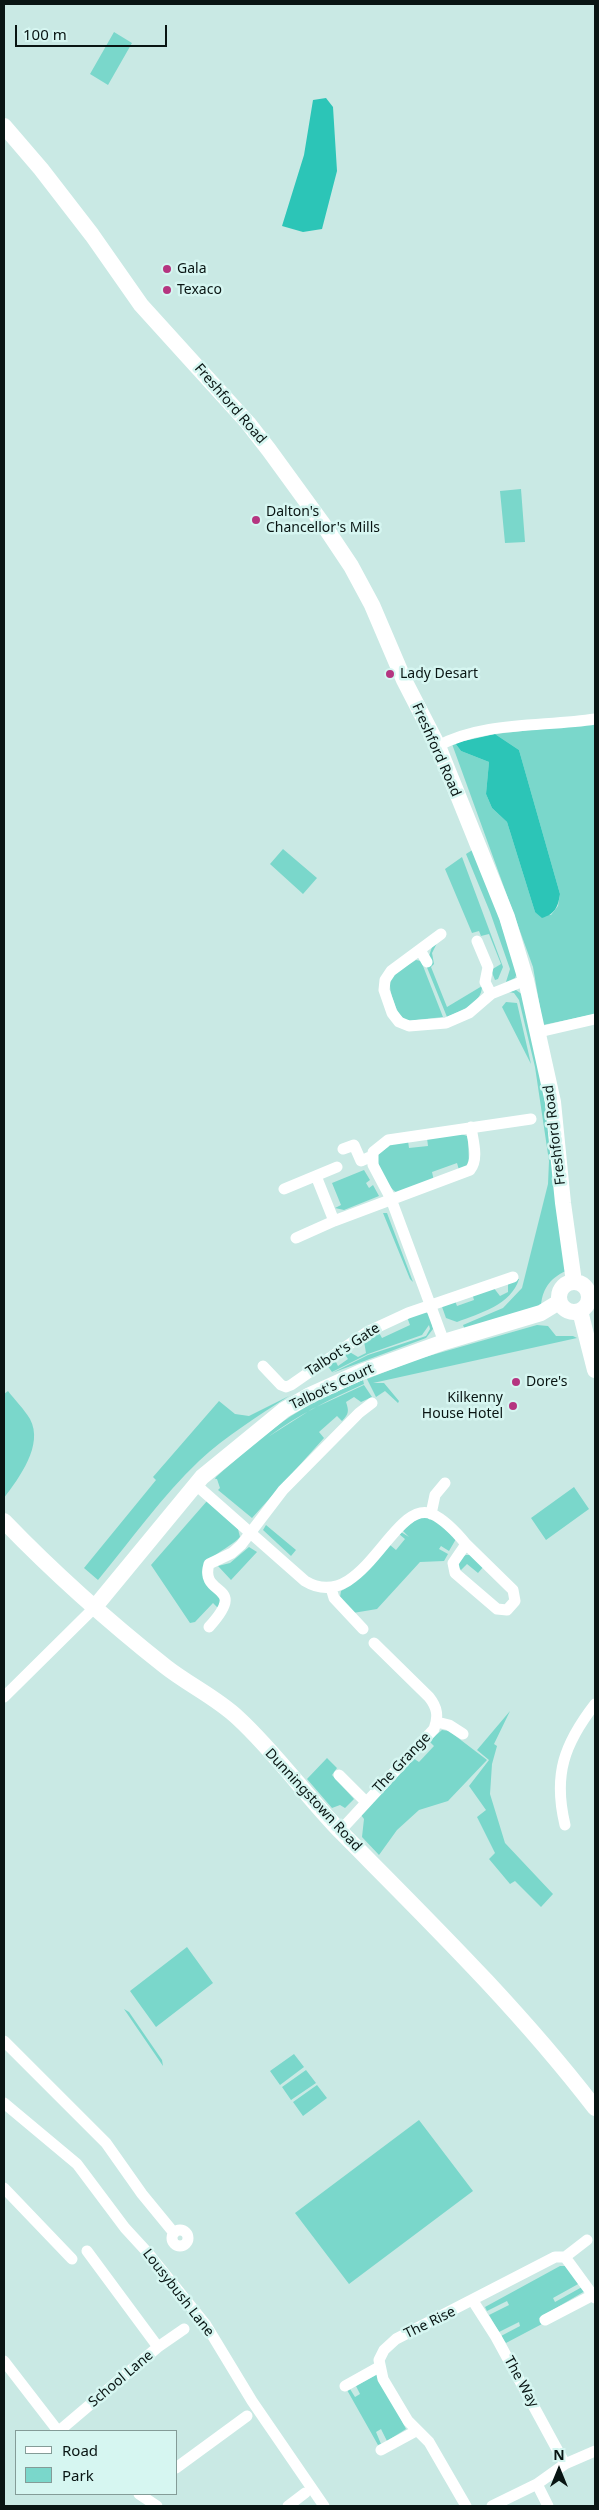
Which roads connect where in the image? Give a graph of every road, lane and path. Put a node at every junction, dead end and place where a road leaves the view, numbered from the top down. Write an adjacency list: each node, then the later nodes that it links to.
1 (4, 126): 3 (main road, Freshford Road)
2 (595, 719): 3 (street)
3 (438, 746): 8 (main road, Freshford Road)
4 (440, 934): 6 (street)
5 (477, 941): 9 (street)
6 (420, 950): 7 (street); 9 (street)
7 (427, 962)
8 (526, 980): 9 (street); 11 (main road, Freshford Road)
9 (491, 994)
10 (595, 1019): 11 (street)
11 (539, 1032): 23 (main road, Freshford Road)
12 (531, 1119): 13 (street)
13 (471, 1127): 15 (street); 19 (street)
14 (343, 1149): 15 (street)
15 (372, 1156): 19 (street)
16 (337, 1167): 17 (street)
17 (316, 1176): 18 (street); 20 (street)
18 (284, 1189)
19 (391, 1199): 20 (street); 25 (street)
20 (334, 1221): 21 (street)
21 (296, 1238)
22 (513, 1277): 25 (street, Talbot's Gate)
23 (574, 1282): 24 (main road); 26 (main road, Freshford Road)
24 (559, 1302): 26 (main road); 27 (main road, Talbot's Court)
25 (431, 1304): 27 (street); 28 (street, Talbot's Gate)
26 (580, 1311): 29 (main road, Freshford Road)
27 (444, 1342): 32 (main road, Talbot's Court)
28 (263, 1366)
29 (595, 1370)
30 (372, 1403): 35 (street)
31 (445, 1483): 33 (street)
32 (195, 1484): 35 (street); 38 (main road, Talbot's Court)
33 (431, 1514): 36 (street); 37 (street)
34 (4, 1521): 38 (main road, Dunningstown Road)
35 (249, 1534): 37 (street); 40 (street)
36 (466, 1544): 36 (street)
37 (331, 1588): 39 (street)
38 (94, 1608): 42 (street); 49 (main road, Dunningstown Road)
39 (361, 1623)
40 (209, 1627)
41 (374, 1643): 44 (street, The Grange)
42 (4, 1696)
43 (595, 1704): 48 (street)
44 (437, 1722): 45 (street, The Grange); 47 (street, The Grange)
45 (464, 1734)
46 (339, 1775): 47 (street, The Grange)
47 (366, 1802): 49 (street, The Grange)
48 (565, 1825)
49 (340, 1831): 52 (main road, Dunningstown Road)
50 (4, 2041): 54 (street)
51 (4, 2103): 80 (street, Lousybush Lane)
52 (595, 2108)
53 (4, 2188): 58 (street)
54 (174, 2233)
55 (587, 2240): 57 (street)
56 (87, 2251): 63 (street)
57 (565, 2257): 59 (street); 60 (street, The Rise)
58 (72, 2259)
59 (594, 2296): 61 (street)
60 (474, 2301): 65 (street, The Rise); 73 (street, The Way)
61 (545, 2320)
62 (184, 2329): 63 (street, School Lane)
63 (158, 2347): 69 (street, School Lane)
64 (4, 2361): 68 (street)
65 (379, 2367): 66 (street); 70 (street)
66 (345, 2386)
67 (245, 2422): 74 (street)
68 (58, 2430)
69 (60, 2430)
70 (416, 2431): 71 (street); 81 (street)
71 (381, 2450)
72 (595, 2451): 73 (street)
73 (567, 2464): 75 (street)
74 (178, 2467)
75 (537, 2484): 82 (street); 83 (street)
76 (305, 2493): 79 (street)
77 (144, 2495): 78 (street)
78 (157, 2506)
79 (288, 2506)
80 (324, 2506)
81 (466, 2506)
82 (492, 2506)
83 (548, 2506)

